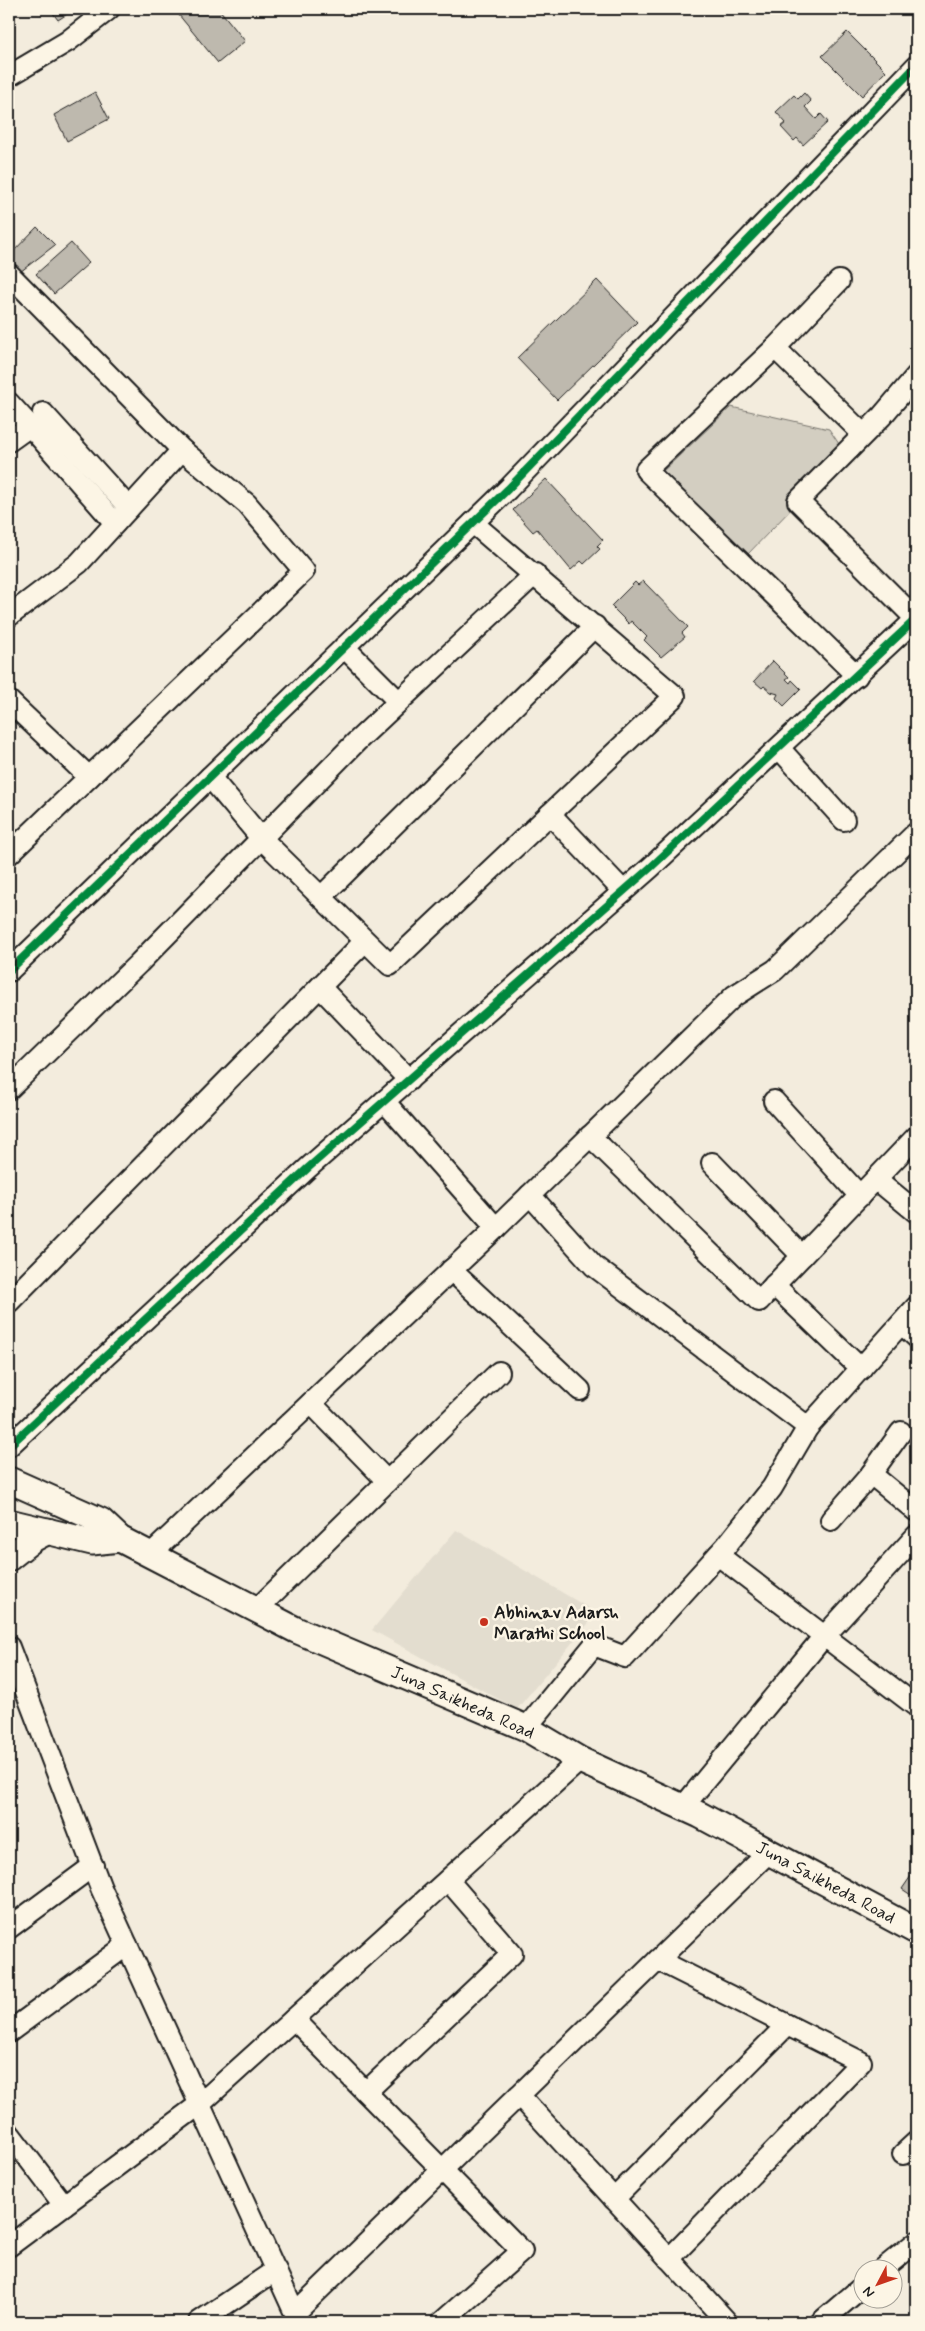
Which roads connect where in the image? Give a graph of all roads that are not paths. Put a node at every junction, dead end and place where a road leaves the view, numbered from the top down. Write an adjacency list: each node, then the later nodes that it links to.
1 (109, 9): 3 (street)
2 (916, 66): 15 (street)
3 (9, 76)
4 (9, 274): 12 (street)
5 (839, 281): 6 (street)
6 (775, 348): 10 (street); 21 (street)
7 (912, 390): 10 (street)
8 (9, 403): 9 (street)
9 (36, 419): 11 (street); 13 (street); 14 (street)
10 (864, 434): 18 (street)
11 (9, 441)
12 (182, 450): 13 (street); 25 (street)
13 (129, 508): 14 (street)
14 (115, 523): 17 (street)
15 (473, 523): 16 (street); 20 (street)
16 (535, 574): 19 (street); 23 (street)
17 (9, 616)
18 (916, 619): 21 (street)
19 (595, 626): 27 (street); 33 (street)
20 (344, 647): 23 (street); 26 (street)
21 (857, 676): 24 (street)
22 (9, 701): 25 (street)
23 (398, 701): 30 (street)
24 (779, 748): 28 (street); 32 (street)
25 (89, 777): 31 (street)
26 (210, 777): 30 (street); 35 (street)
27 (550, 814): 32 (street); 34 (street)
28 (844, 820)
29 (916, 832): 41 (street)
30 (261, 838): 33 (street); 38 (street)
31 (9, 854)
32 (623, 891): 37 (street)
33 (321, 897): 34 (street)
34 (365, 941): 36 (street)
35 (9, 971)
36 (320, 987): 37 (street); 52 (street)
37 (409, 1080): 39 (street)
38 (9, 1089)
39 (384, 1101): 48 (street); 62 (street)
40 (774, 1101): 46 (street)
41 (590, 1136): 45 (street); 51 (street)
42 (916, 1137): 44 (street)
43 (712, 1163): 49 (street)
44 (876, 1179): 46 (street); 47 (street)
45 (530, 1195): 48 (street); 60 (street)
46 (860, 1196): 49 (street)
47 (916, 1212)
48 (496, 1228): 50 (street)
49 (802, 1256): 51 (street)
50 (451, 1270): 58 (street); 59 (street)
51 (774, 1285): 56 (street)
52 (9, 1302)
53 (916, 1307): 54 (street)
54 (902, 1324): 55 (street); 56 (street)
55 (916, 1337)
56 (861, 1369): 60 (street)
57 (499, 1372): 65 (street)
58 (580, 1390)
59 (311, 1403): 65 (street); 72 (street)
60 (808, 1427): 73 (street)
61 (901, 1432): 63 (street)
62 (9, 1446)
63 (871, 1474): 66 (street); 67 (street)
64 (9, 1480): 71 (main road, Juna Saikheda Road)
65 (387, 1481): 75 (street)
66 (916, 1511)
67 (831, 1520)
68 (9, 1522): 69 (main road)
69 (48, 1531): 71 (main road); 74 (main road)
70 (916, 1536): 76 (street)
71 (120, 1539): 72 (main road, Juna Saikheda Road)
72 (150, 1555): 75 (main road, Juna Saikheda Road)
73 (718, 1555): 76 (street); 79 (street)
74 (9, 1558)
75 (256, 1610): 79 (main road, Juna Saikheda Road)
76 (825, 1637): 78 (street); 81 (street)
77 (9, 1647): 83 (street)
78 (916, 1706)
79 (526, 1728): 80 (main road, Juna Saikheda Road)
80 (580, 1760): 81 (main road, Juna Saikheda Road); 84 (street)
81 (683, 1808): 82 (main road, Juna Saikheda Road)
82 (769, 1852): 86 (main road, Juna Saikheda Road); 88 (street)
83 (93, 1866): 85 (street); 87 (street)
84 (448, 1880): 89 (street); 92 (street)
85 (9, 1928)
86 (916, 1931)
87 (127, 1945): 91 (street); 94 (street)
88 (658, 1960): 90 (street); 93 (street)
89 (294, 2020): 92 (street); 94 (street)
90 (787, 2025): 97 (street); 101 (street)
91 (9, 2032)
92 (366, 2092): 96 (street)
93 (519, 2095): 96 (street); 97 (street)
94 (200, 2104): 98 (street); 103 (street)
95 (9, 2133): 98 (street)
96 (442, 2170): 105 (street); 107 (street)
97 (614, 2199): 101 (street)
98 (64, 2205): 100 (street)
99 (916, 2242): 102 (street)
100 (9, 2246)
101 (668, 2258): 108 (street)
102 (896, 2258)
103 (276, 2270): 105 (street); 106 (street)
104 (852, 2296): 109 (street)
105 (297, 2318)
106 (199, 2322)
107 (442, 2322)
108 (727, 2322)
109 (821, 2322)

